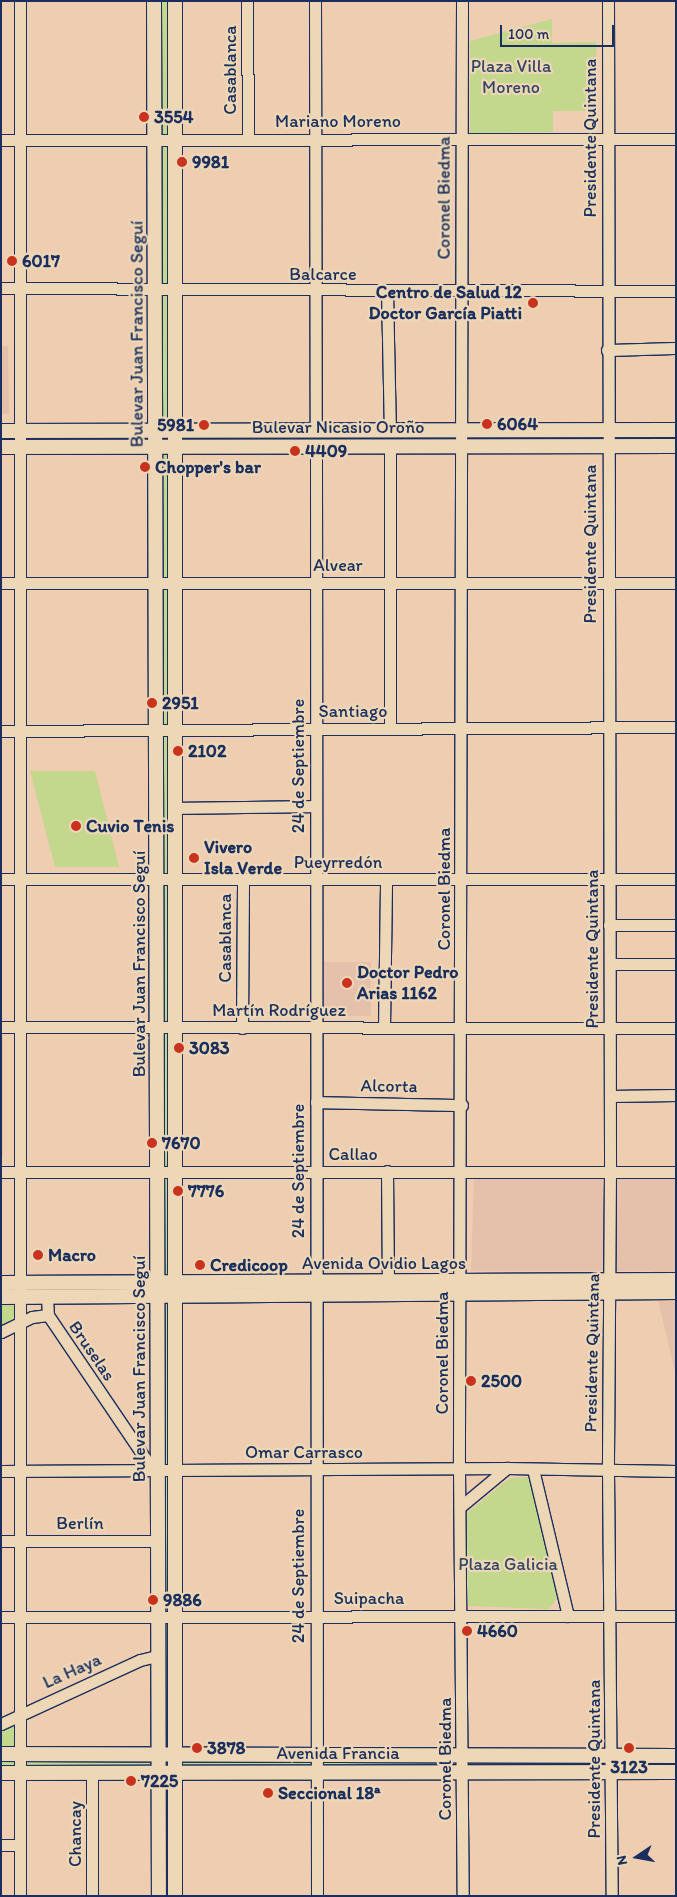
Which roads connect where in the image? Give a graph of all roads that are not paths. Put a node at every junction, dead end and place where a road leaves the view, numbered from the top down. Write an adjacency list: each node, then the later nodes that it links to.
1 (20, 1): 16 (street)
2 (154, 1): 8 (main road, Bulevar Juan Francisco Seguí)
3 (175, 1): 9 (main road, Bulevar Juan Francisco Seguí)
4 (247, 1): 10 (street, Casablanca)
5 (315, 1): 11 (street)
6 (462, 1): 12 (street, Coronel Biedma)
7 (608, 1): 13 (street, Presidente Quintana)
8 (155, 139): 9 (street, Mariano Moreno); 16 (street, Mariano Moreno); 19 (main road, Bulevar Juan Francisco Seguí)
9 (175, 139): 10 (street, Mariano Moreno); 20 (main road, Bulevar Juan Francisco Seguí)
10 (248, 139): 11 (street, Mariano Moreno)
11 (316, 139): 12 (street, Mariano Moreno); 24 (street)
12 (462, 139): 13 (street, Mariano Moreno); 25 (street, Coronel Biedma)
13 (608, 139): 14 (street, Mariano Moreno); 22 (street, Presidente Quintana)
14 (676, 139)
15 (1, 140): 16 (street, Mariano Moreno)
16 (20, 140): 18 (street)
17 (1, 288): 18 (street, Balcarce)
18 (19, 288): 19 (street, Balcarce); 33 (street)
19 (156, 290): 20 (street, Balcarce); 34 (main road, Bulevar Juan Francisco Seguí)
20 (175, 290): 24 (street, Balcarce); 35 (main road, Bulevar Juan Francisco Seguí)
21 (387, 291): 24 (street, Balcarce); 25 (street, Balcarce); 29 (street)
22 (607, 291): 23 (street, Balcarce); 25 (street, Balcarce); 27 (street, Presidente Quintana)
23 (676, 291)
24 (315, 292): 36 (street)
25 (461, 292): 30 (street, Coronel Biedma)
26 (676, 348): 27 (street)
27 (607, 350): 31 (street, Presidente Quintana)
28 (1, 430): 33 (main road, Bulevar Nicasio Oroño)
29 (390, 430): 30 (main road, Bulevar Nicasio Oroño); 36 (main road, Bulevar Nicasio Oroño)
30 (461, 430): 31 (main road, Bulevar Nicasio Oroño); 40 (street, Coronel Biedma)
31 (608, 430): 32 (main road, Bulevar Nicasio Oroño); 41 (street, Presidente Quintana)
32 (676, 430)
33 (19, 431): 34 (main road, Bulevar Nicasio Oroño); 44 (street)
34 (156, 431): 35 (main road, Bulevar Nicasio Oroño); 45 (main road, Bulevar Juan Francisco Seguí)
35 (174, 431): 36 (main road, Bulevar Nicasio Oroño); 37 (main road, Bulevar Juan Francisco Seguí)
36 (316, 431)
37 (174, 446): 38 (main road, Bulevar Nicasio Oroño); 45 (main road, Bulevar Nicasio Oroño); 47 (main road, Bulevar Juan Francisco Seguí)
38 (316, 446): 39 (main road, Bulevar Nicasio Oroño); 48 (street, 24 de Septiembre)
39 (390, 446): 40 (main road, Bulevar Nicasio Oroño); 49 (street)
40 (461, 446): 41 (main road, Bulevar Nicasio Oroño); 52 (street, Coronel Biedma)
41 (608, 446): 42 (main road, Bulevar Nicasio Oroño); 53 (street, Presidente Quintana)
42 (676, 446)
43 (1, 447): 44 (main road, Bulevar Nicasio Oroño)
44 (19, 447): 45 (main road, Bulevar Nicasio Oroño); 51 (street)
45 (156, 447): 46 (main road, Bulevar Juan Francisco Seguí)
46 (157, 582): 47 (street, Alvear); 51 (street, Alvear); 61 (main road, Bulevar Juan Francisco Seguí)
47 (174, 582): 48 (street, Alvear); 62 (main road, Bulevar Juan Francisco Seguí)
48 (316, 582): 49 (street, Alvear); 58 (street, 24 de Septiembre)
49 (389, 582): 52 (street, Alvear); 59 (street)
50 (1, 583): 51 (street, Alvear)
51 (19, 583): 60 (street)
52 (461, 583): 53 (street, Alvear); 56 (street, Coronel Biedma)
53 (608, 583): 54 (street, Alvear); 57 (street, Presidente Quintana)
54 (676, 583)
55 (676, 727): 57 (street, Santiago)
56 (461, 728): 57 (street, Santiago); 59 (street, Santiago); 73 (street, Coronel Biedma)
57 (609, 728): 74 (street, Presidente Quintana)
58 (316, 729): 59 (street, Santiago); 62 (street, Santiago); 64 (street, 24 de Septiembre)
59 (390, 729)
60 (20, 730): 61 (street, Santiago); 63 (street, Santiago); 67 (street)
61 (157, 730): 62 (street, Santiago); 68 (main road, Bulevar Juan Francisco Seguí)
62 (174, 730): 65 (main road, Bulevar Juan Francisco Seguí)
63 (1, 731)
64 (316, 806): 65 (street); 71 (street, 24 de Septiembre)
65 (174, 808): 69 (main road, Bulevar Juan Francisco Seguí)
66 (1, 879): 67 (street, Pueyrredón)
67 (20, 879): 68 (street, Pueyrredón); 81 (street)
68 (157, 879): 69 (street, Pueyrredón); 82 (main road, Bulevar Juan Francisco Seguí)
69 (175, 879): 70 (street, Pueyrredón); 83 (main road, Bulevar Juan Francisco Seguí)
70 (243, 879): 71 (street, Pueyrredón); 84 (street, Casablanca)
71 (316, 879): 72 (street, Pueyrredón); 85 (street, 24 de Septiembre)
72 (386, 879): 73 (street, Pueyrredón); 86 (street)
73 (462, 879): 74 (street, Pueyrredón); 87 (street, Coronel Biedma)
74 (609, 879): 75 (street, Pueyrredón); 76 (street, Presidente Quintana)
75 (676, 879)
76 (609, 925): 77 (street); 78 (street, Presidente Quintana)
77 (676, 925)
78 (610, 964): 79 (street); 89 (street, Presidente Quintana)
79 (676, 964)
80 (1, 1027): 81 (street, Martín Rodríguez)
81 (20, 1027): 82 (street, Martín Rodríguez); 97 (street)
82 (158, 1028): 83 (street, Martín Rodríguez); 98 (main road, Bulevar Juan Francisco Seguí)
83 (175, 1028): 84 (street, Martín Rodríguez); 99 (main road, Bulevar Juan Francisco Seguí)
84 (242, 1028): 85 (street, Martín Rodríguez)
85 (316, 1028): 86 (street, Martín Rodríguez); 92 (street, 24 de Septiembre)
86 (384, 1028): 87 (street, Martín Rodríguez)
87 (462, 1028): 89 (street, Martín Rodríguez); 93 (street, Coronel Biedma)
88 (676, 1028): 89 (street, Martín Rodríguez)
89 (610, 1029): 91 (street, Presidente Quintana)
90 (676, 1095): 91 (street)
91 (610, 1096): 101 (street, Presidente Quintana)
92 (316, 1102): 93 (street, Alcorta); 100 (street, 24 de Septiembre)
93 (462, 1105): 95 (street, Coronel Biedma)
94 (388, 1171): 95 (street, Callao); 100 (street, Callao); 104 (street)
95 (461, 1171): 101 (street, Callao); 108 (street, Coronel Biedma)
96 (1, 1172): 97 (street, Callao)
97 (21, 1172): 98 (street, Callao); 111 (street)
98 (158, 1172): 99 (street, Callao); 109 (main road, Bulevar Juan Francisco Seguí)
99 (175, 1172): 100 (street, Callao); 110 (main road, Bulevar Juan Francisco Seguí)
100 (316, 1172): 107 (street, 24 de Septiembre)
101 (610, 1172): 102 (street, Callao); 106 (street, Presidente Quintana)
102 (676, 1172)
103 (676, 1280): 106 (main road, Avenida Ovidio Lagos)
104 (388, 1281): 107 (main road, Avenida Ovidio Lagos); 108 (main road, Avenida Ovidio Lagos)
105 (1, 1284): 111 (main road, Avenida Ovidio Lagos)
106 (610, 1287): 108 (main road, Avenida Ovidio Lagos); 112 (main road, Avenida Ovidio Lagos); 124 (street, Presidente Quintana)
107 (316, 1288): 108 (main road, Avenida Ovidio Lagos); 110 (main road, Avenida Ovidio Lagos); 123 (street, 24 de Septiembre)
108 (460, 1288): 119 (street, Coronel Biedma)
109 (158, 1289): 110 (main road, Avenida Ovidio Lagos); 111 (main road, Avenida Ovidio Lagos); 114 (main road, Avenida Ovidio Lagos); 121 (main road, Bulevar Juan Francisco Seguí)
110 (176, 1289): 122 (main road, Bulevar Juan Francisco Seguí)
111 (21, 1290): 113 (main road, Avenida Ovidio Lagos); 114 (main road, Avenida Ovidio Lagos); 116 (street)
112 (676, 1292)
113 (1, 1297)
114 (47, 1297): 115 (street, Bruselas)
115 (48, 1316): 116 (street); 121 (street, Bruselas)
116 (21, 1322): 117 (street); 126 (street)
117 (1, 1332)
118 (506, 1468): 119 (street, Omar Carrasco); 120 (street, Omar Carrasco); 128 (street)
119 (459, 1469): 123 (street, Omar Carrasco); 128 (street, Coronel Biedma)
120 (533, 1469): 124 (street, Omar Carrasco); 138 (street)
121 (155, 1470): 122 (street, Omar Carrasco); 126 (street, Omar Carrasco); 131 (main road, Bulevar Juan Francisco Seguí)
122 (176, 1470): 123 (street, Omar Carrasco); 135 (main road, Bulevar Juan Francisco Seguí)
123 (316, 1470): 136 (street, 24 de Septiembre)
124 (608, 1470): 127 (street, Omar Carrasco); 139 (street, Presidente Quintana)
125 (1, 1471): 126 (street, Omar Carrasco)
126 (21, 1471): 129 (street)
127 (676, 1471)
128 (460, 1506): 137 (street, Coronel Biedma)
129 (21, 1540): 130 (street, Berlín); 131 (street, Berlín); 133 (street)
130 (1, 1541)
131 (158, 1541): 134 (main road, Bulevar Juan Francisco Seguí)
132 (1, 1616): 133 (street, Suipacha)
133 (21, 1616): 134 (street, Suipacha); 142 (street)
134 (158, 1616): 135 (street, Suipacha); 141 (main road, Bulevar Juan Francisco Seguí)
135 (175, 1616): 136 (street, Suipacha); 146 (main road, Bulevar Juan Francisco Seguí)
136 (316, 1616): 137 (street, Suipacha); 148 (street, 24 de Septiembre)
137 (461, 1616): 138 (street, Suipacha); 149 (street, Coronel Biedma)
138 (568, 1616): 139 (street, Suipacha)
139 (611, 1616): 140 (street, Suipacha); 150 (street, Presidente Quintana)
140 (676, 1616)
141 (158, 1656): 142 (street, La Haya); 147 (main road, Bulevar Juan Francisco Seguí)
142 (21, 1713): 143 (street, La Haya); 145 (street)
143 (1, 1724)
144 (1, 1754): 145 (main road, Avenida Francia)
145 (22, 1754): 147 (main road, Avenida Francia); 160 (street)
146 (175, 1754): 147 (main road, Avenida Francia); 148 (main road, Avenida Francia); 154 (main road, Bulevar Juan Francisco Seguí)
147 (159, 1755): 153 (main road, Bulevar Juan Francisco Seguí)
148 (316, 1755): 149 (main road, Avenida Francia); 155 (street, 24 de Septiembre)
149 (462, 1755): 150 (main road, Avenida Francia); 156 (street, Coronel Biedma)
150 (611, 1755): 151 (main road, Avenida Francia); 157 (street, Presidente Quintana)
151 (676, 1756)
152 (92, 1772): 153 (main road, Avenida Francia); 160 (main road, Avenida Francia); 164 (street, Chancay)
153 (159, 1772): 154 (main road, Avenida Francia); 165 (main road, Bulevar Juan Francisco Seguí)
154 (175, 1772): 155 (main road, Avenida Francia); 166 (main road, Bulevar Juan Francisco Seguí)
155 (316, 1772): 156 (main road, Avenida Francia); 167 (street, 24 de Septiembre)
156 (462, 1772): 157 (main road, Avenida Francia); 168 (street, Coronel Biedma)
157 (611, 1772): 158 (main road, Avenida Francia); 169 (street, Presidente Quintana)
158 (676, 1772)
159 (1, 1773): 160 (main road, Avenida Francia)
160 (20, 1773): 162 (street)
161 (1, 1845): 162 (street)
162 (19, 1845): 163 (street)
163 (20, 1896)
164 (92, 1896)
165 (159, 1896)
166 (175, 1896)
167 (317, 1896)
168 (463, 1896)
169 (612, 1896)

